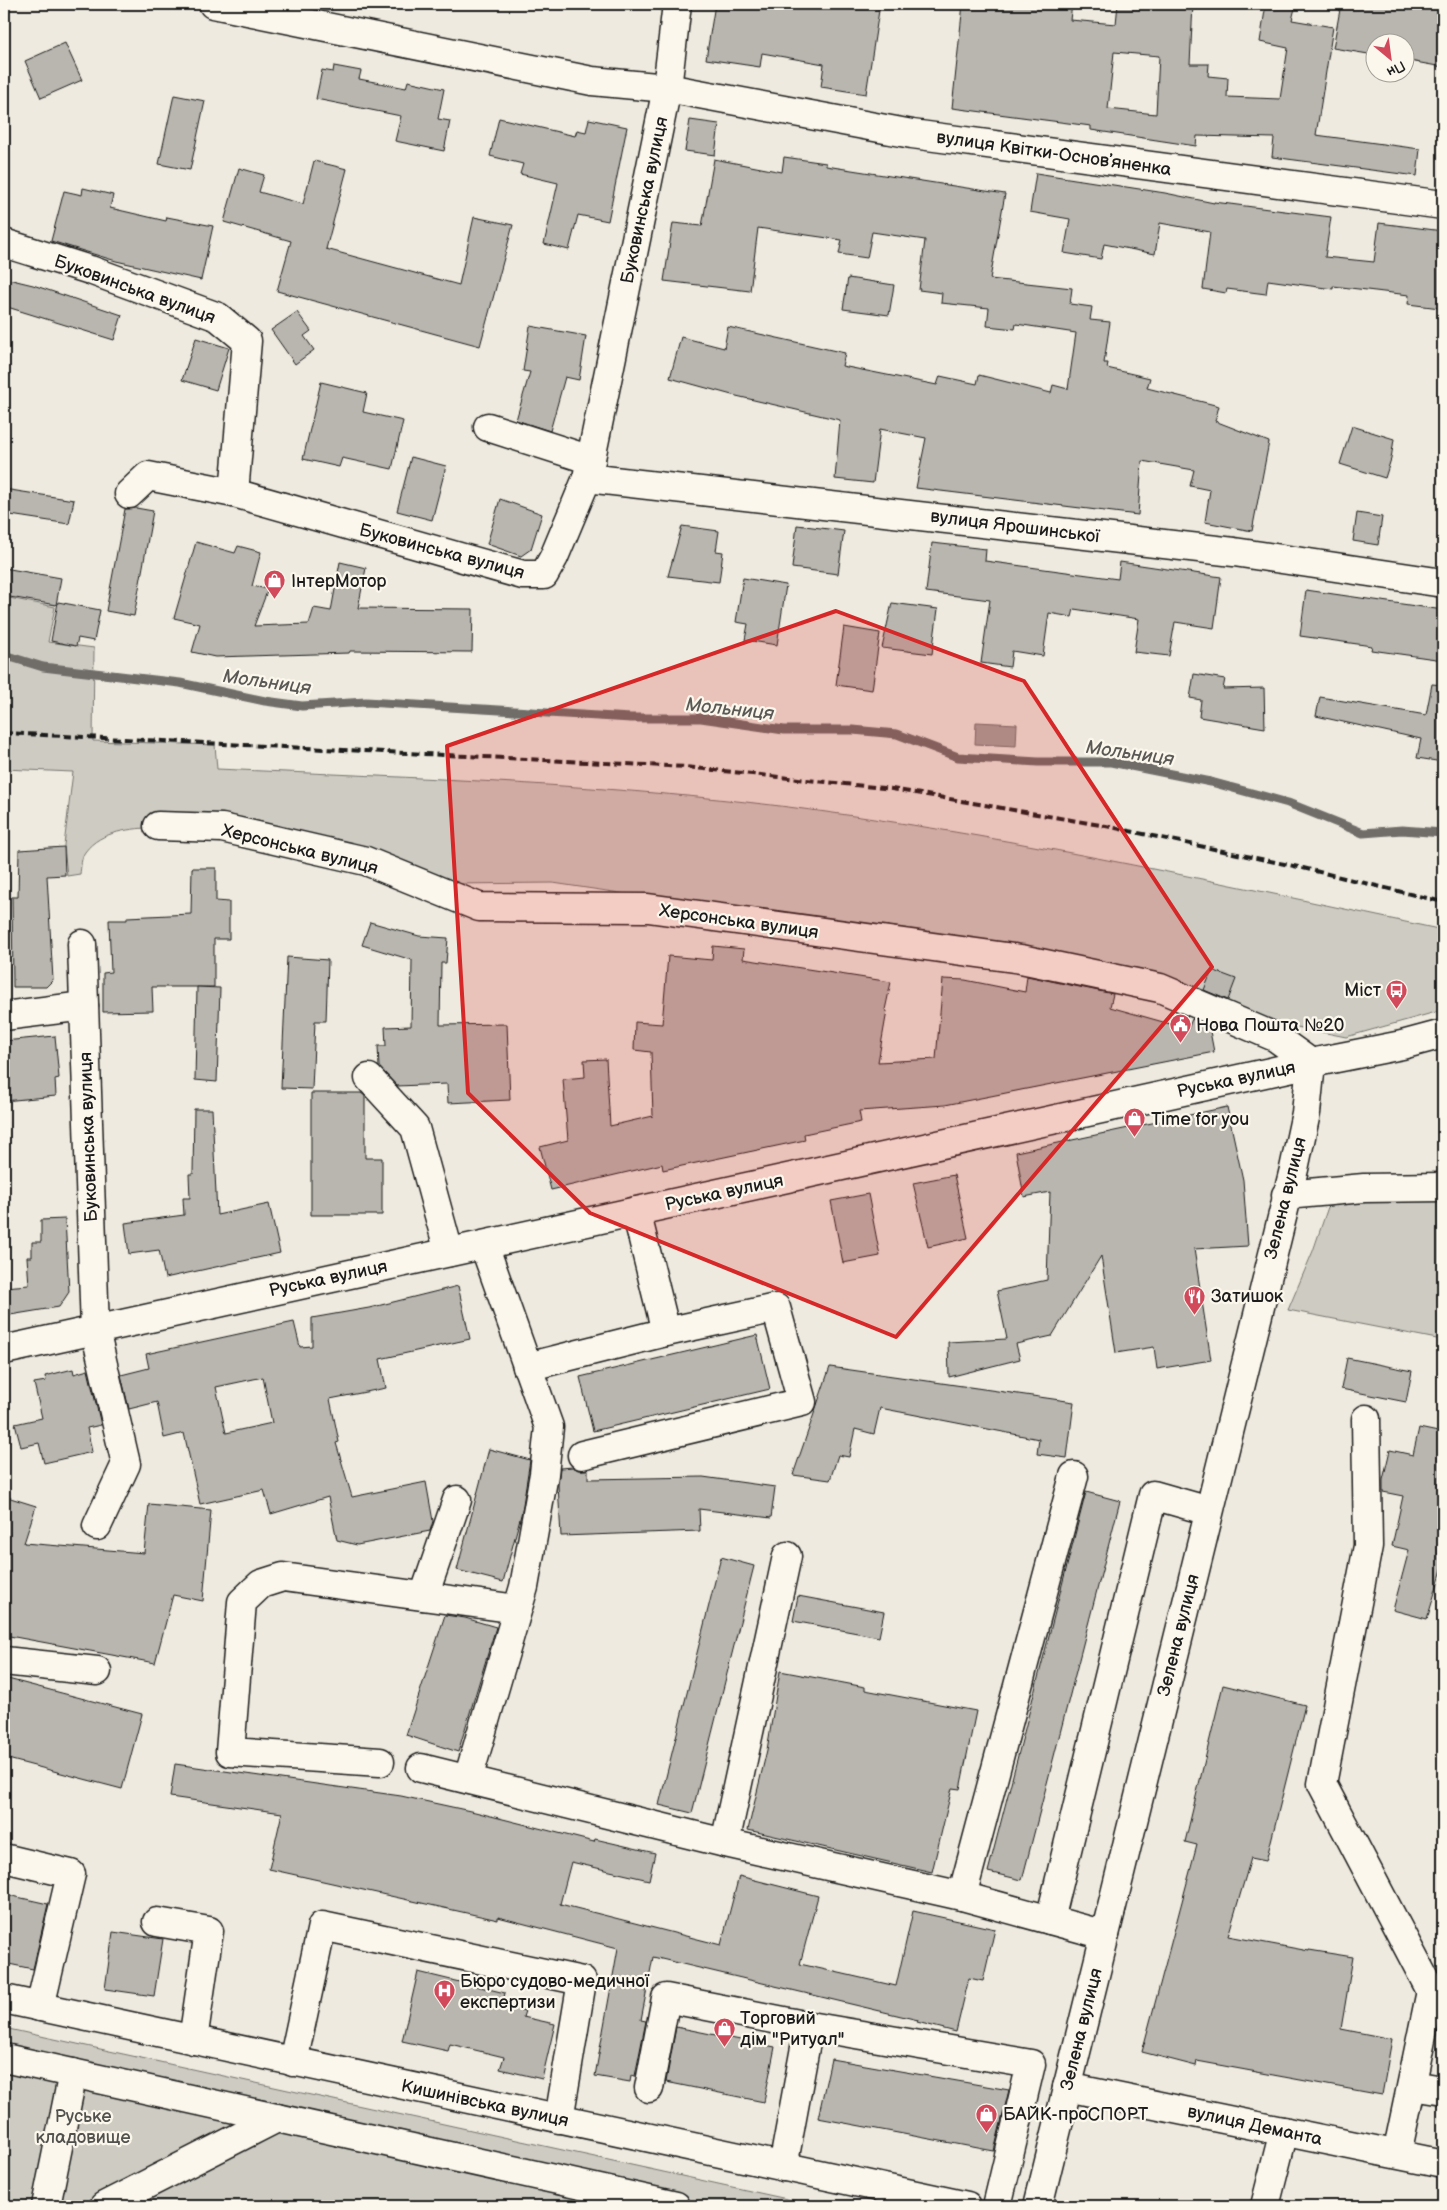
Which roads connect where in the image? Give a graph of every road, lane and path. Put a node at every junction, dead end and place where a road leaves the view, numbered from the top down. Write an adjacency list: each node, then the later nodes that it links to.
1 (213, 4): 3 (street, вулиця Квітки-Основʼяненка)
2 (677, 4): 3 (street, Буковинська вулиця)
3 (667, 88): 4 (street, вулиця Квітки-Основʼяненка); 7 (street, Буковинська вулиця)
4 (1443, 205)
5 (4, 243): 8 (street, Буковинська вулиця)
6 (488, 427): 7 (street, вулиця Ярошинської)
7 (589, 469): 8 (street, Буковинська вулиця); 10 (street, вулиця Ярошинської)
8 (234, 493): 9 (street)
9 (129, 494)
10 (1443, 583)
11 (158, 826): 16 (street, Херсонська вулиця)
12 (82, 944): 13 (street, Буковинська вулиця)
13 (84, 1006): 14 (street); 23 (street, Буковинська вулиця)
14 (4, 1016)
15 (1443, 1034): 16 (street, Руська вулиця)
16 (1311, 1063): 19 (street, Зелена вулиця); 20 (street, Руська вулиця)
17 (369, 1078): 22 (street)
18 (1443, 1186): 19 (street)
19 (1286, 1196): 31 (street, Зелена вулиця)
20 (636, 1211): 21 (street, Руська вулиця); 24 (street)
21 (484, 1245): 22 (street, Руська вулиця); 26 (street)
22 (449, 1252): 23 (street, Руська вулиця)
23 (95, 1330): 25 (street, Руська вулиця); 32 (street, Буковинська вулиця)
24 (666, 1332): 26 (street); 28 (street)
25 (4, 1350)
26 (527, 1367): 35 (street)
27 (1366, 1419): 47 (street)
28 (582, 1455)
29 (1074, 1476): 43 (street)
30 (457, 1500): 34 (street)
31 (1209, 1511): 44 (street); 46 (street, Зелена вулиця)
32 (97, 1526)
33 (787, 1556): 41 (street)
34 (424, 1596): 35 (street); 38 (street)
35 (518, 1609): 40 (street)
36 (4, 1661): 37 (street)
37 (97, 1671)
38 (380, 1762)
39 (421, 1768): 40 (street)
40 (468, 1779): 41 (street)
41 (725, 1843): 43 (street)
42 (4, 1858): 49 (street)
43 (962, 1896): 44 (street)
44 (1050, 1920): 46 (street)
45 (157, 1922): 51 (street)
46 (1105, 1935): 56 (street, Зелена вулиця)
47 (1437, 1992): 55 (street)
48 (4, 2000): 49 (street, Кишинівська вулиця)
49 (40, 2007): 51 (street, Кишинівська вулиця)
50 (809, 2026): 57 (street); 64 (street); 70 (street)
51 (193, 2040): 53 (street, Кишинівська вулиця)
52 (4, 2058): 54 (street)
53 (293, 2062): 60 (street, Кишинівська вулиця); 60 (street)
54 (73, 2073): 59 (street); 66 (street)
55 (1412, 2085): 58 (street); 62 (street)
56 (1067, 2087): 61 (street, вулиця Деманта); 71 (street, Зелена вулиця)
57 (649, 2088)
58 (1443, 2090)
59 (277, 2118): 65 (street); 67 (street)
60 (559, 2119): 64 (street, Кишинівська вулиця)
61 (1284, 2131): 62 (street, вулиця Деманта); 72 (street)
62 (1397, 2154): 63 (street, вулиця Деманта)
63 (1443, 2164)
64 (783, 2167): 69 (street, Кишинівська вулиця)
65 (606, 2199): 68 (street)
66 (46, 2206)
67 (104, 2206)
68 (676, 2206)
69 (967, 2206)
70 (997, 2206)
71 (1038, 2206)
72 (1265, 2206)

